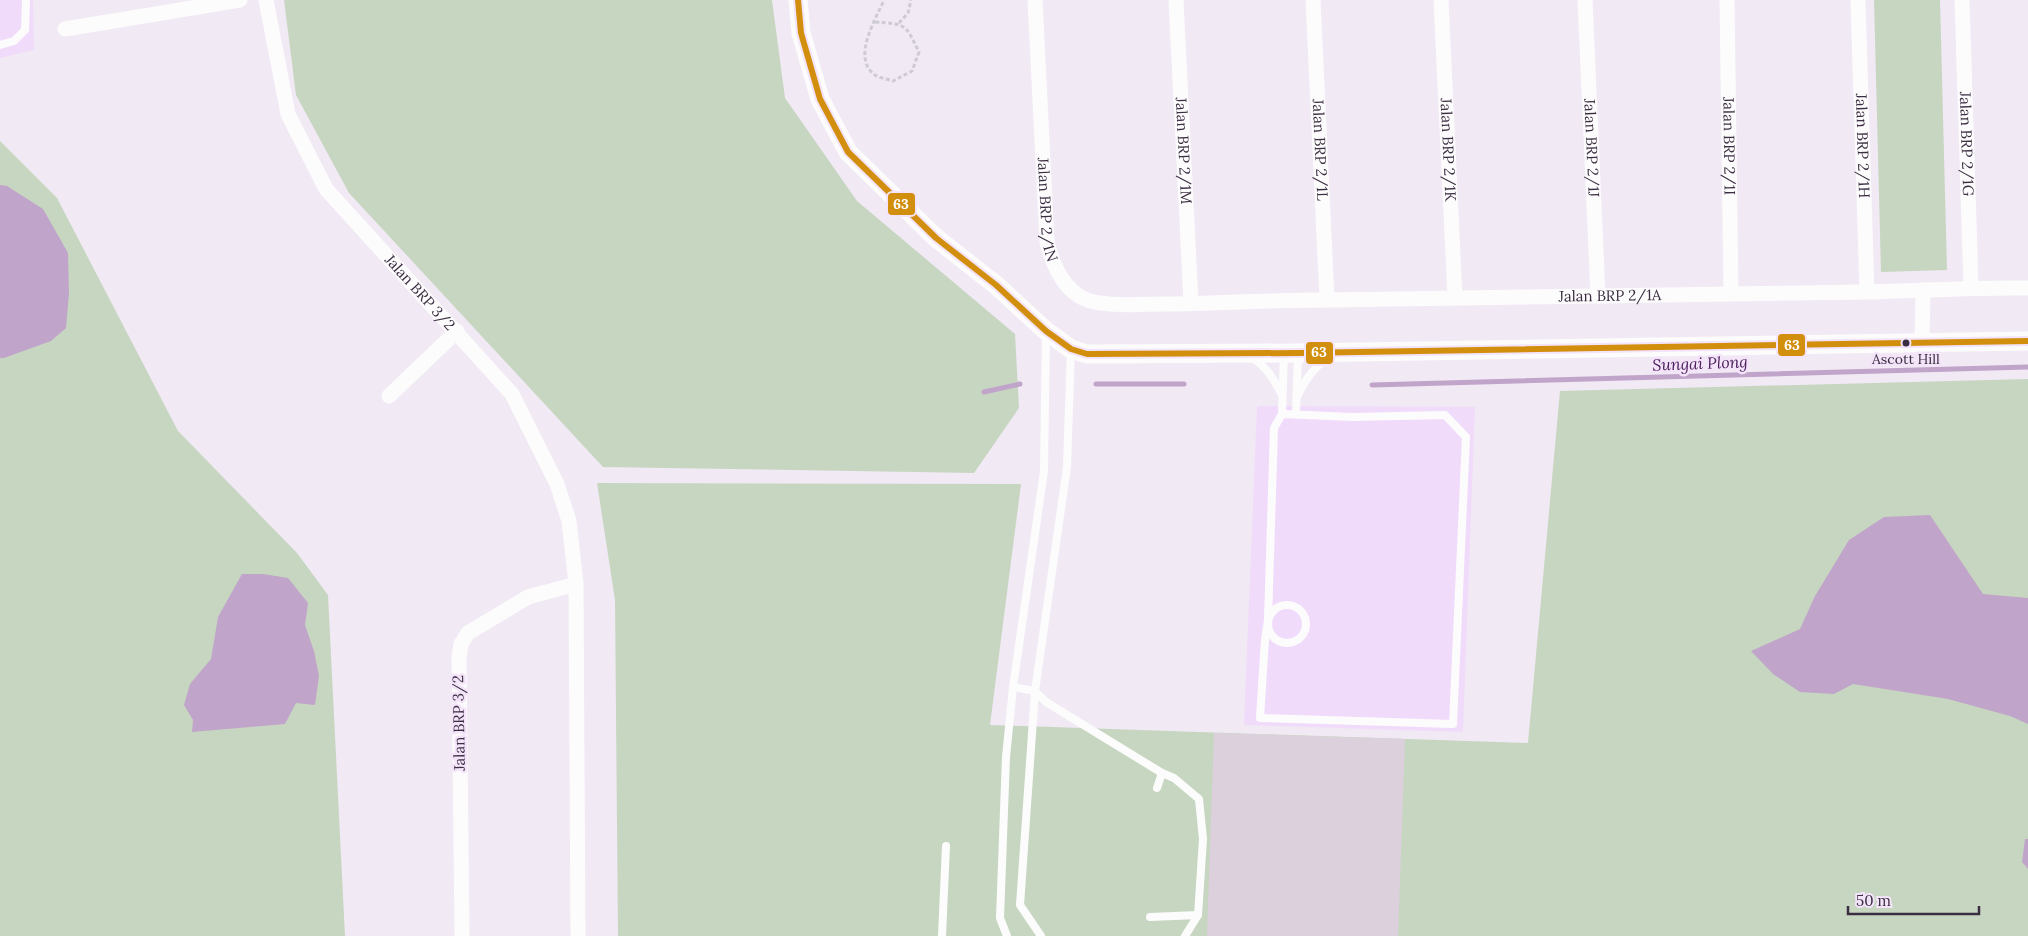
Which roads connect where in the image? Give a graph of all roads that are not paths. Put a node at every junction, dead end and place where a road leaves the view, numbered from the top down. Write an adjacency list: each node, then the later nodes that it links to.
1 (26, 0): 14 (lane)
2 (240, 0): 13 (street)
3 (266, 0): 25 (street, Jalan BRP 3/2)
4 (798, 0): 24 (street)
5 (1035, 0): 23 (street, Jalan BRP 2/1N)
6 (1176, 0): 23 (street, Jalan BRP 2/1M)
7 (1313, 0): 22 (street, Jalan BRP 2/1L)
8 (1441, 0): 21 (street, Jalan BRP 2/1K)
9 (1585, 0): 20 (street, Jalan BRP 2/1J)
10 (1727, 0): 19 (street, Jalan BRP 2/1I)
11 (1858, 0): 18 (street, Jalan BRP 2/1H)
12 (1962, 0): 15 (street, Jalan BRP 2/1G)
13 (65, 30)
14 (0, 46)
15 (1971, 287): 16 (street, Jalan BRP 2/1A); 17 (street, Jalan BRP 2/1A)
16 (2028, 288)
17 (1923, 290): 18 (street, Jalan BRP 2/1A); 27 (street)
18 (1867, 292): 19 (street, Jalan BRP 2/1A)
19 (1730, 294): 20 (street, Jalan BRP 2/1A)
20 (1598, 296): 21 (street, Jalan BRP 2/1A)
21 (1455, 298): 22 (street, Jalan BRP 2/1A)
22 (1328, 300): 23 (street, Jalan BRP 2/1A)
23 (1191, 303)
24 (1046, 330): 28 (street); 39 (lane)
25 (457, 331): 32 (street); 37 (street, Jalan BRP 3/2)
26 (2028, 340): 27 (street)
27 (1922, 343): 29 (street)
28 (1071, 349): 30 (street); 40 (lane)
29 (1337, 352): 31 (street); 34 (lane)
30 (1247, 353): 31 (street); 33 (lane)
31 (1291, 353): 33 (lane); 34 (lane)
32 (389, 396)
33 (1283, 397): 35 (lane)
34 (1297, 397): 36 (lane)
35 (1282, 414): 36 (lane); 38 (lane)
36 (1296, 414): 38 (lane)
37 (576, 584): 46 (street, Jalan BRP 3/2); 47 (street, Jalan BRP 3/2)
38 (1268, 620): 38 (lane)
39 (1013, 687): 40 (lane); 49 (lane)
40 (1035, 691): 41 (lane); 50 (lane)
41 (1162, 774): 42 (lane); 44 (lane)
42 (1157, 788)
43 (946, 846): 48 (lane)
44 (1198, 915): 45 (lane); 51 (lane)
45 (1150, 917)
46 (462, 936)
47 (578, 936)
48 (942, 936)
49 (1007, 936)
50 (1041, 936)
51 (1184, 936)

